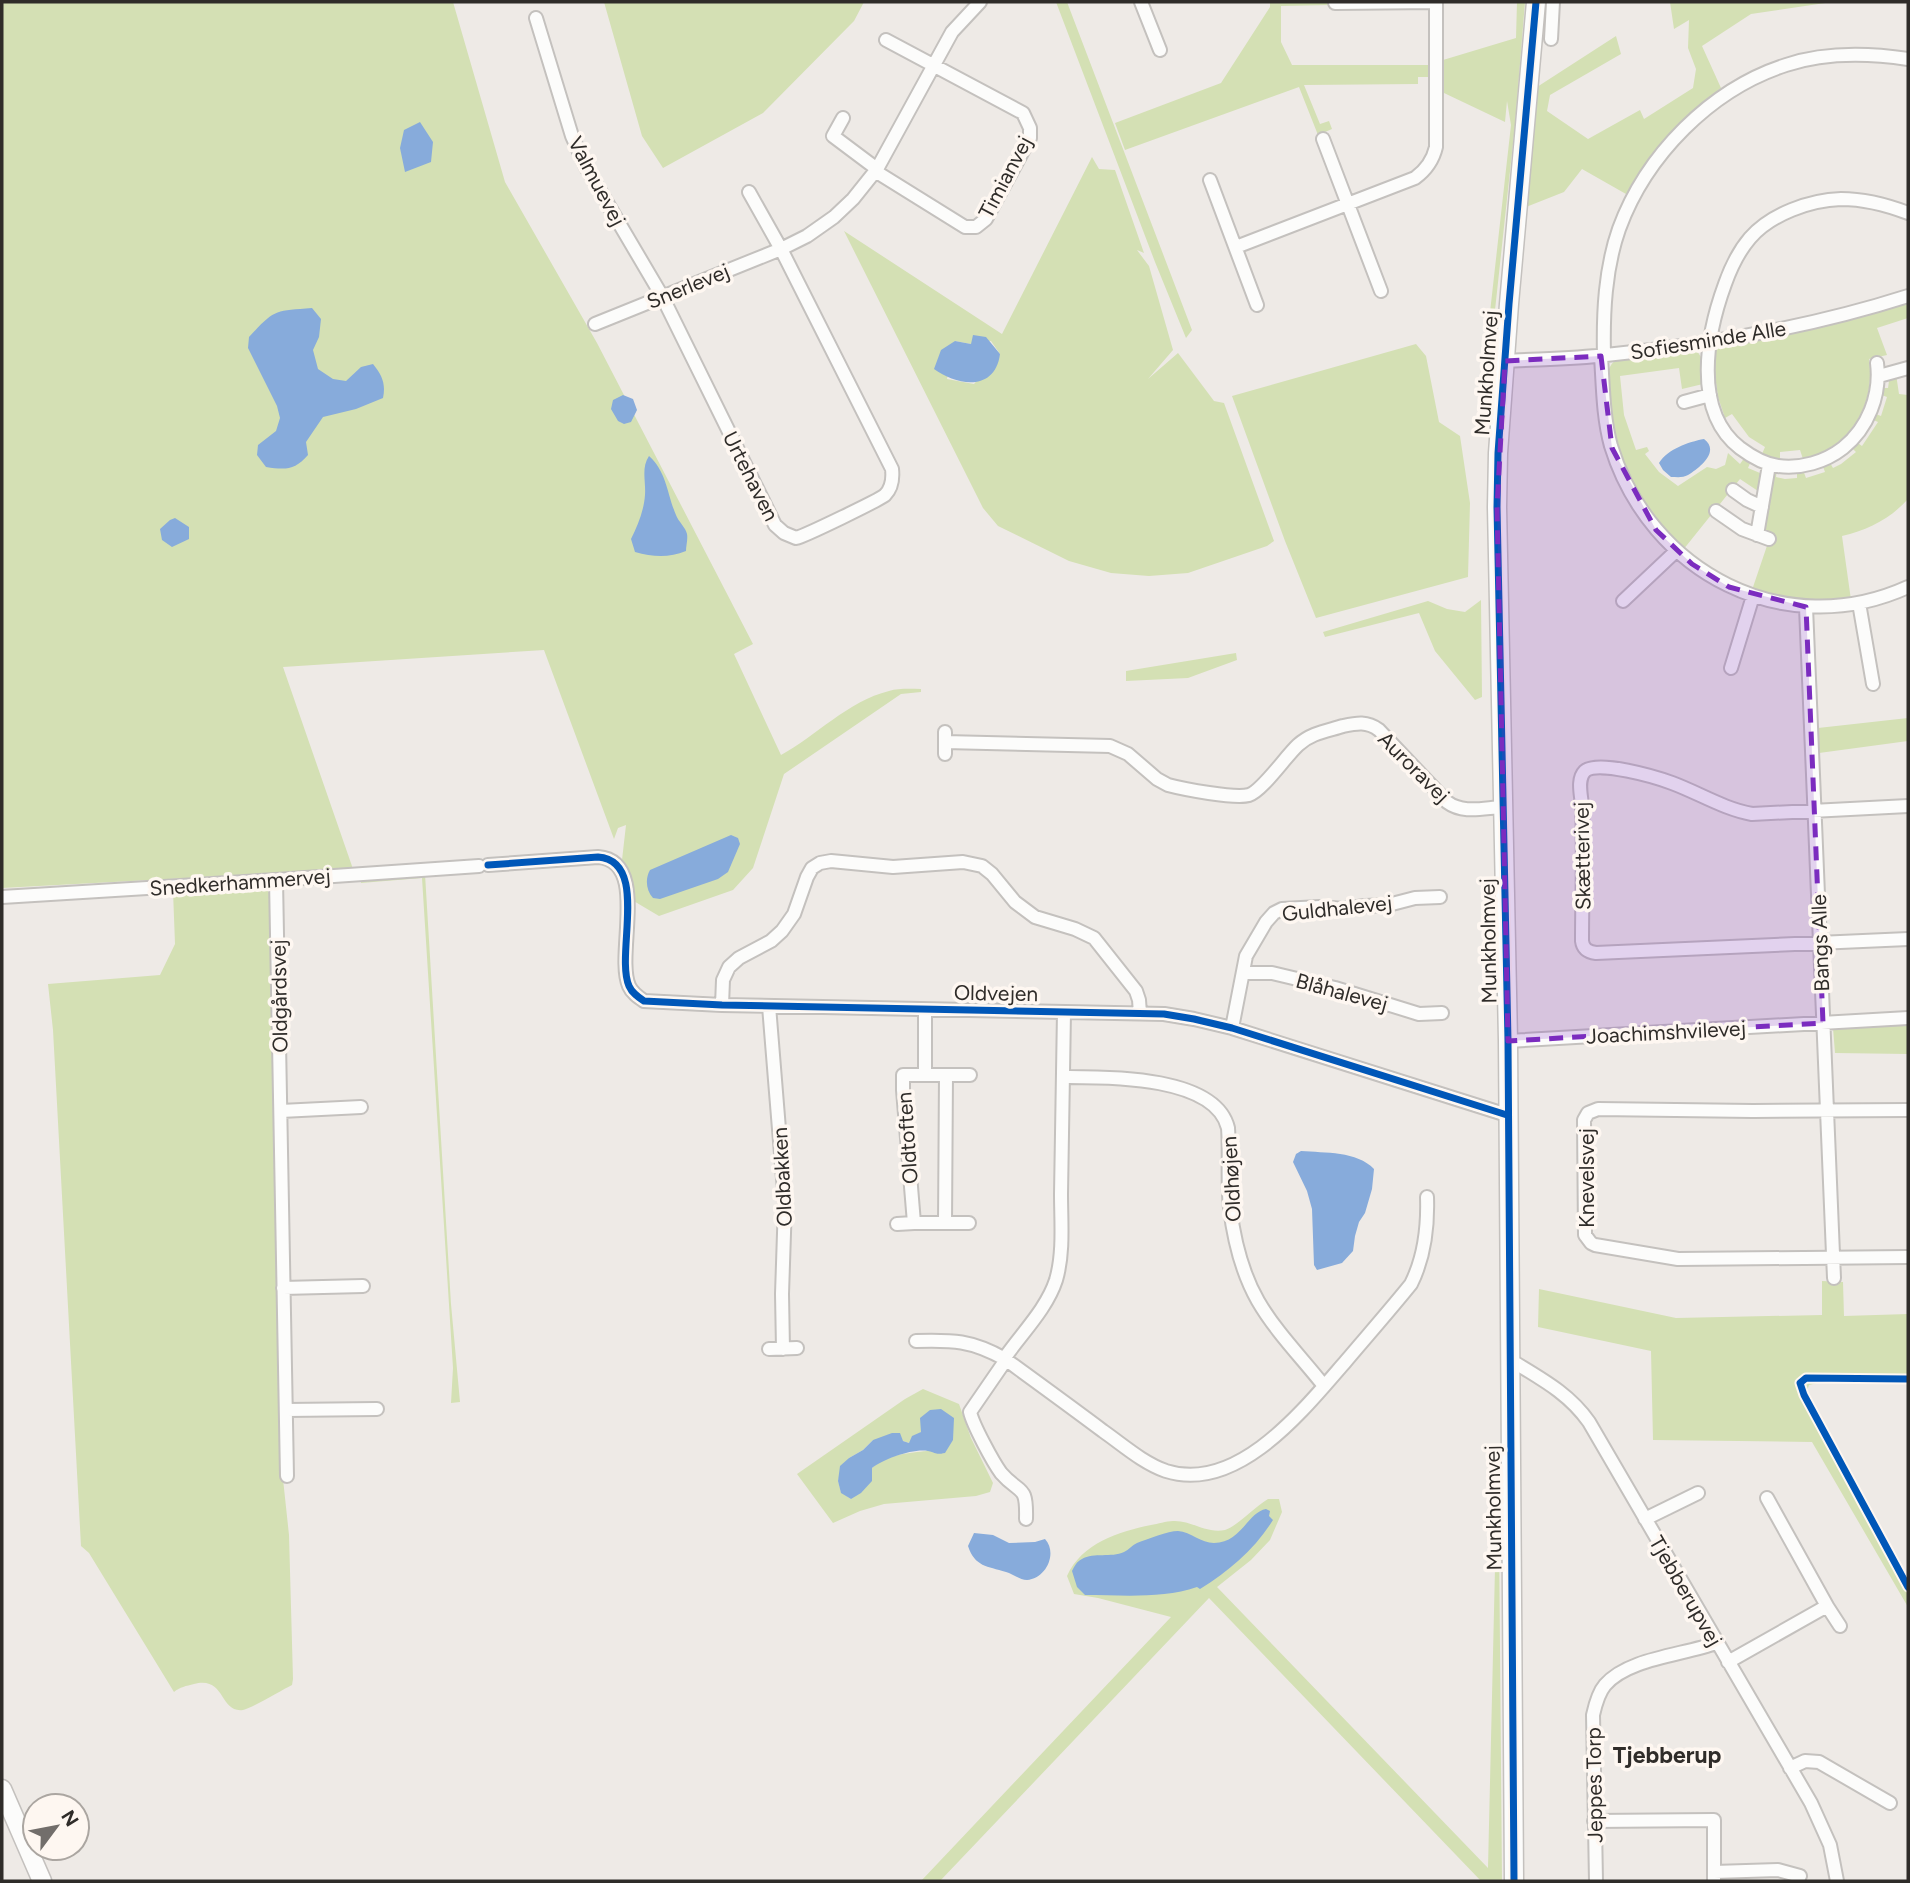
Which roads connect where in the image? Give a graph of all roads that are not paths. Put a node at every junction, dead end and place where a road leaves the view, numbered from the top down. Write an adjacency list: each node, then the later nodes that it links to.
1 (980, 2): 12 (street, Snerlevej)
2 (1141, 2): 10 (street)
3 (1436, 2): 6 (street); 18 (street)
4 (1536, 2): 29 (street, Munkholmvej)
5 (1553, 2): 9 (street)
6 (1335, 3)
7 (536, 19): 23 (street, Valmuevej)
8 (886, 40): 12 (street)
9 (1551, 40)
10 (1160, 50)
11 (1908, 59): 28 (street)
12 (933, 65): 15 (street, Snerlevej); 15 (street, Timianvej)
13 (843, 118): 15 (street)
14 (1323, 139): 18 (street)
15 (876, 170): 21 (street, Snerlevej)
16 (1210, 180): 20 (street)
17 (749, 192): 21 (street)
18 (1349, 204): 20 (street); 22 (street)
19 (1908, 213): 27 (street)
20 (1236, 247): 25 (street)
21 (781, 249): 23 (street, Snerlevej); 23 (street, Urtehaven)
22 (1381, 291)
23 (662, 296): 26 (street, Snerlevej)
24 (1908, 296): 27 (street, Sofiesminde Alle)
25 (1257, 306)
26 (596, 324)
27 (1709, 343): 28 (street, Sofiesminde Alle); 31 (street)
28 (1603, 356): 29 (street, Sofiesminde Alle); 37 (street)
29 (1505, 361): 47 (street, Munkholmvej)
30 (1908, 368): 33 (street)
31 (1710, 395): 32 (street); 33 (street)
32 (1684, 402)
33 (1769, 465): 35 (street)
34 (1733, 490): 35 (street)
35 (1762, 507): 36 (street)
36 (1716, 511)
37 (1676, 551): 39 (street); 40 (street)
38 (1908, 587): 41 (street)
39 (1753, 596): 42 (street); 43 (street)
40 (1623, 601)
41 (1859, 603): 42 (street); 44 (street)
42 (1806, 607): 48 (street, Bangs Alle)
43 (1731, 668)
44 (1873, 684)
45 (945, 743): 47 (street, Auroravej)
46 (1908, 806): 48 (street, Skætterivej)
47 (1502, 807): 65 (street, Munkholmvej)
48 (1814, 812): 54 (street, Bangs Alle); 54 (street, Skætterivej)
49 (590, 858): 50 (street, Snedkerhammervej); 56 (street, Oldvejen)
50 (276, 880): 52 (street, Snedkerhammervej); 72 (street, Oldgårdsvej)
51 (1440, 896): 55 (street, Guldhalevej)
52 (2, 897)
53 (1908, 939): 54 (street, Skætterivej)
54 (1820, 943): 63 (street, Bangs Alle)
55 (1243, 973): 60 (street, Blåhalevej); 64 (street, Guldhalevej)
56 (722, 1005): 57 (street, Oldvejen); 61 (street)
57 (769, 1006): 58 (street, Oldvejen); 86 (street, Oldbakken)
58 (925, 1010): 59 (street, Oldvejen); 66 (street, Oldtoften)
59 (1064, 1012): 61 (street, Oldvejen); 69 (street)
60 (1441, 1012)
61 (1140, 1013): 64 (street, Oldvejen)
62 (1908, 1018): 63 (street, Joachimshvilevej)
63 (1823, 1023): 65 (street, Joachimshvilevej); 73 (street, Bangs Alle)
64 (1232, 1028): 74 (street, Oldvejen)
65 (1508, 1041): 74 (street, Munkholmvej)
66 (926, 1075): 67 (street, Oldtoften); 76 (street, Oldtoften)
67 (946, 1075): 68 (street); 77 (street, Oldtoften)
68 (970, 1075)
69 (1063, 1077): 87 (street); 89 (street, Oldhøjen)
70 (361, 1107): 72 (street)
71 (1908, 1110): 73 (street, Knevelsvej)
72 (281, 1111): 84 (street, Oldgårdsvej)
73 (1827, 1111): 81 (street, Bangs Alle); 81 (street, Knevelsvej)
74 (1507, 1115): 88 (street, Munkholmvej)
75 (1427, 1197): 89 (street)
76 (914, 1223): 77 (street); 79 (street)
77 (946, 1223): 78 (street)
78 (969, 1223)
79 (897, 1224)
80 (1908, 1257): 81 (street, Knevelsvej)
81 (1833, 1258): 82 (street, Bangs Alle)
82 (1834, 1278)
83 (363, 1286): 84 (street)
84 (283, 1288): 91 (street, Oldgårdsvej)
85 (916, 1341): 87 (street)
86 (769, 1349)
87 (1005, 1359): 89 (street); 95 (street)
88 (1509, 1364): 96 (street, Tjebberupvej); 108 (street, Munkholmvej)
89 (1324, 1386)
90 (377, 1409): 91 (street)
91 (286, 1410): 92 (street, Oldgårdsvej)
92 (287, 1476)
93 (1698, 1493): 96 (street, Tjebberupvej)
94 (1767, 1498): 97 (street)
95 (1026, 1519)
96 (1645, 1519): 99 (street, Tjebberupvej)
97 (1828, 1605): 98 (street); 100 (street, Tjebberupvej)
98 (1840, 1626)
99 (1716, 1643): 100 (street, Tjebberupvej); 104 (street, Jeppes Torp)
100 (1728, 1662): 101 (street, Tjebberupvej)
101 (1790, 1768): 103 (street); 110 (street, Tjebberupvej)
102 (2, 1789): 107 (street)
103 (1890, 1803)
104 (1594, 1821): 105 (street); 109 (street, Jeppes Torp)
105 (1714, 1876): 106 (street)
106 (1800, 1876)
107 (42, 1881)
108 (1514, 1881)
109 (1596, 1881)
110 (1837, 1881)

